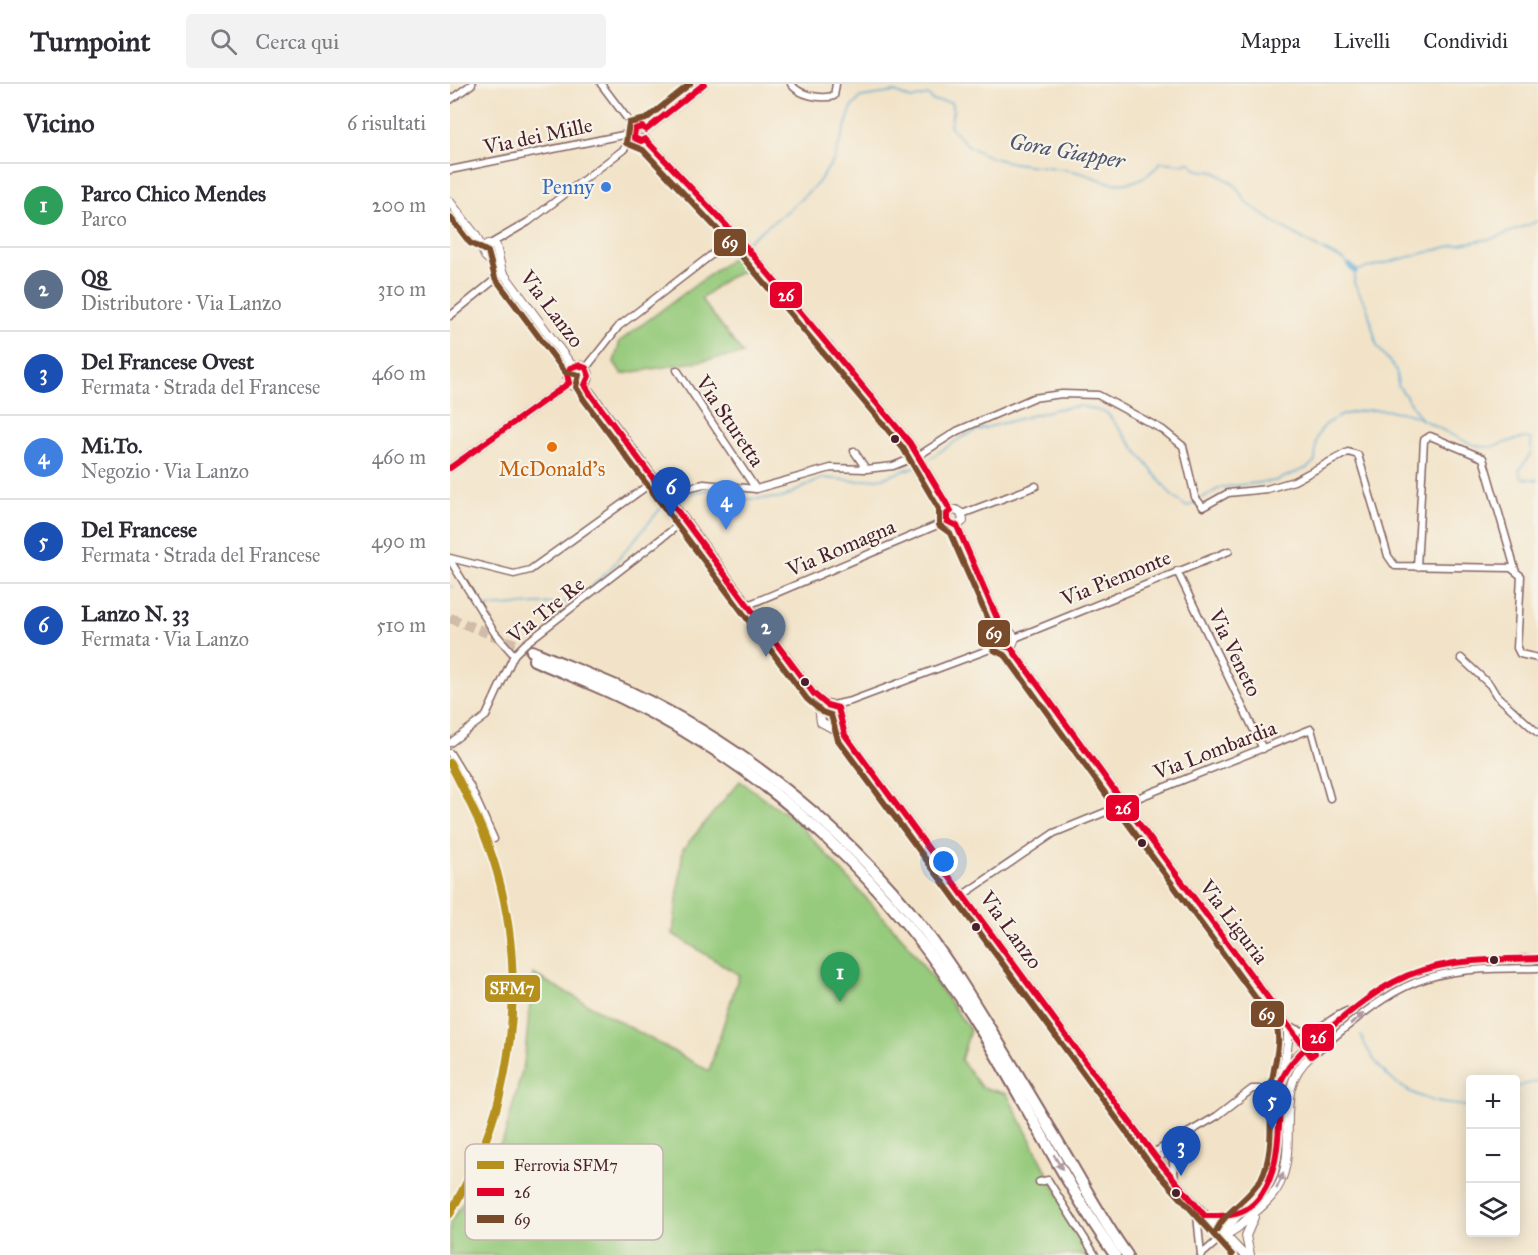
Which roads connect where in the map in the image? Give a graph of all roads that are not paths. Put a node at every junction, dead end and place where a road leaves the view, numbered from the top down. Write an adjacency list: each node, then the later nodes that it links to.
1 (472, 84): 6 (street)
2 (601, 84): 7 (street)
3 (704, 84): 8 (street)
4 (791, 84): 5 (street)
5 (836, 84)
6 (450, 100)
7 (634, 134): 8 (street); 8 (street); 9 (street, Via dei Mille); 12 (street)
8 (645, 135): 11 (street)
9 (450, 170)
10 (450, 202): 12 (street, Via Lanzo)
11 (740, 241): 16 (street); 21 (street)
12 (491, 249): 13 (street, Via Lanzo); 13 (street, Via Lanzo)
13 (503, 273): 14 (street); 15 (street, Via Lanzo)
14 (450, 316)
15 (572, 366): 16 (street); 18 (street)
16 (586, 368): 19 (street)
17 (677, 370): 26 (street, Via Sturetta)
18 (569, 383): 19 (street); 22 (street)
19 (585, 385): 27 (street)
20 (855, 451): 23 (street)
21 (918, 456): 23 (street); 28 (street); 35 (street)
22 (450, 468)
23 (866, 469): 26 (street)
24 (647, 486): 34 (street)
25 (1036, 486): 29 (street)
26 (756, 489): 27 (street)
27 (665, 493): 30 (street)
28 (951, 511): 29 (street); 31 (street)
29 (962, 514): 32 (street)
30 (685, 520): 38 (street); 43 (street, Via Tre Re)
31 (947, 521): 32 (street); 38 (street, Via Romagna)
32 (957, 526): 39 (street)
33 (1229, 550): 37 (street, Via Piemonte)
34 (450, 559): 43 (street)
35 (1417, 567): 36 (street); 36 (street)
36 (1515, 570): 45 (street)
37 (1177, 571): 40 (street, Via Piemonte); 53 (street, Via Veneto)
38 (748, 605): 47 (street)
39 (1004, 633): 40 (street); 41 (street)
40 (1015, 638): 42 (street)
41 (1001, 645): 42 (street); 46 (street)
42 (1011, 648): 55 (street)
43 (514, 655): 52 (street, Via Tre Re)
44 (1461, 658): 50 (street)
45 (1538, 658)
46 (851, 701): 47 (street); 48 (street)
47 (826, 707): 48 (street); 49 (street)
48 (840, 716): 49 (street); 51 (street, Via Lanzo)
49 (830, 726): 51 (street, Via Lanzo)
50 (1538, 733)
51 (845, 735): 60 (street, Via Lanzo)
52 (450, 743)
53 (1263, 749): 56 (street, Via Lombardia); 57 (street, Via Lombardia)
54 (450, 753): 59 (street)
55 (1120, 798): 57 (street); 58 (street)
56 (1330, 798)
57 (1129, 805): 58 (street); 68 (street, Via Liguria)
58 (1118, 807): 60 (street)
59 (494, 839)
60 (963, 896): 75 (street, Via Lanzo)
61 (1538, 959): 62 (street)
62 (1446, 964): 64 (street); 65 (street)
63 (1538, 968): 64 (street)
64 (1448, 973): 66 (street)
65 (1396, 980): 66 (street); 67 (street)
66 (1401, 989): 70 (street, one-way to 66)
67 (1356, 1007): 68 (street); 69 (street)
68 (1286, 1023): 69 (street, Via Liguria); 71 (street)
69 (1305, 1048): 70 (street, Via Liguria); 71 (street)
70 (1311, 1056): 79 (street, one-way to 70)
71 (1281, 1081): 72 (street)
72 (1279, 1101): 73 (street); 80 (street)
73 (1180, 1137): 74 (street); 75 (street)
74 (1174, 1146): 75 (street); 77 (street)
75 (1155, 1156): 77 (street, Via Lanzo)
76 (1039, 1182): 83 (street)
77 (1176, 1183): 78 (street, Via Lanzo)
78 (1196, 1205): 81 (street, Via Lanzo); 86 (street)
79 (1260, 1208): 82 (street); 88 (street)
80 (1239, 1215): 81 (street); 82 (street)
81 (1205, 1216): 82 (street, Via Lanzo)
82 (1224, 1235): 86 (street); 87 (street, Via Lanzo)
83 (1095, 1255)
84 (1115, 1255): 85 (highway, one-way to 84)
85 (1127, 1255)
86 (1201, 1255)
87 (1244, 1255)
88 (1250, 1255)

